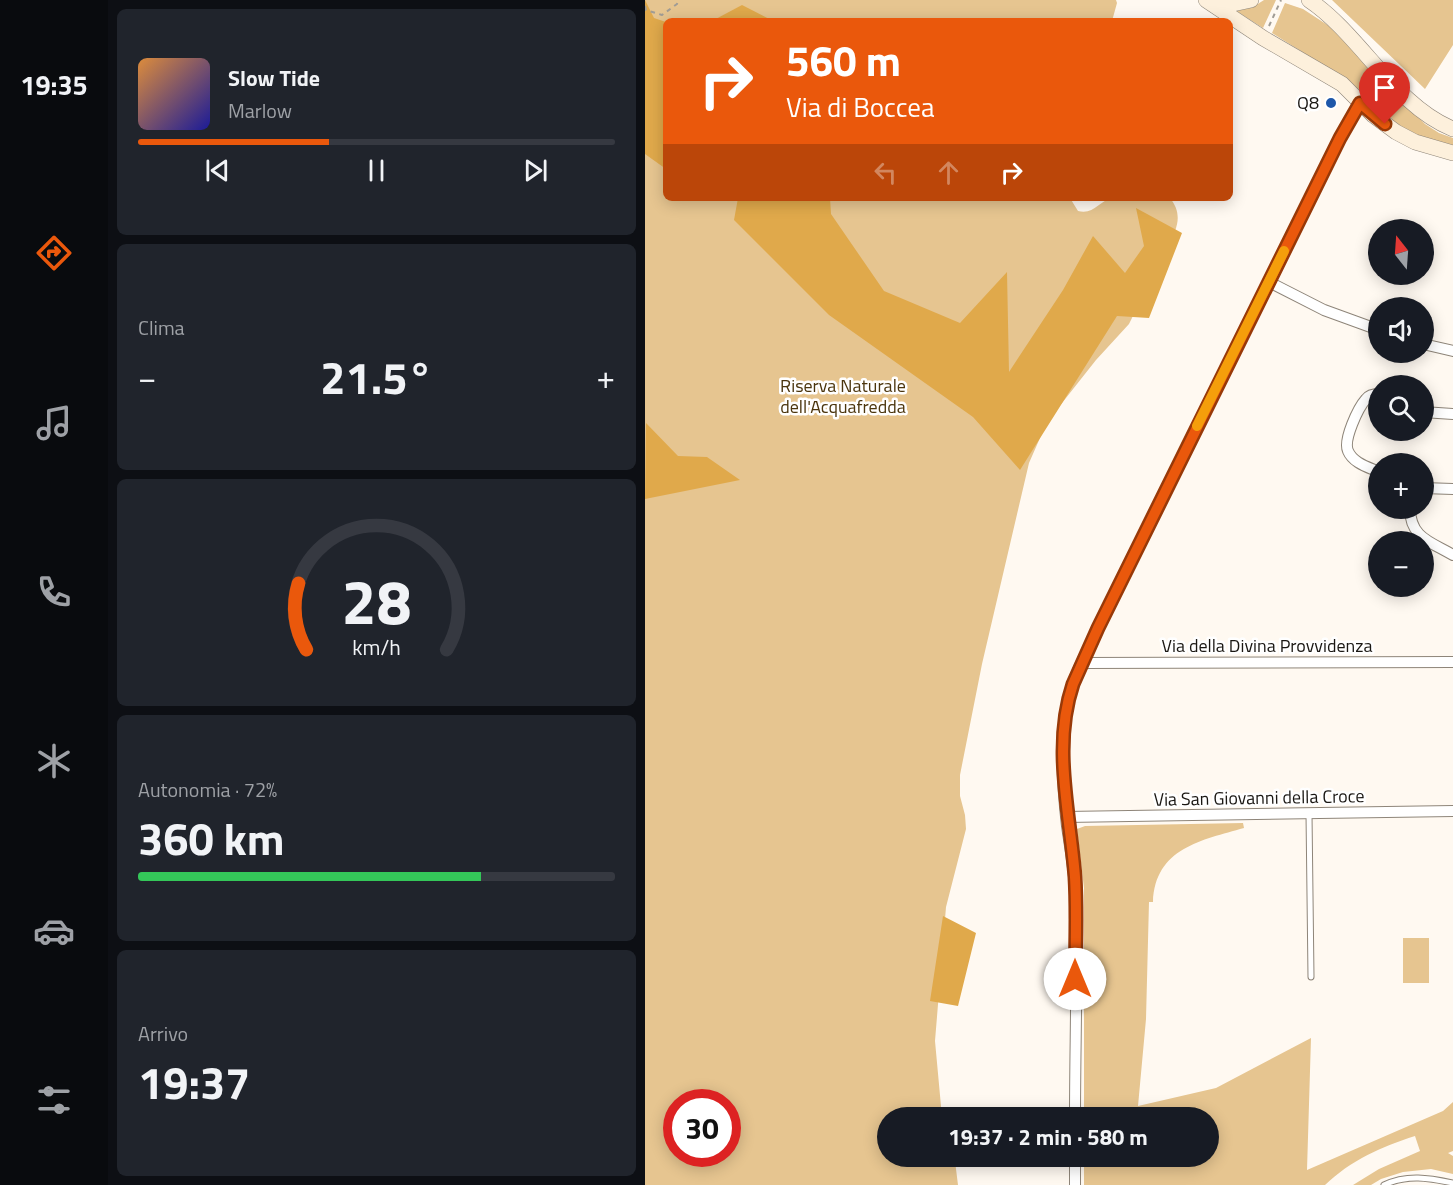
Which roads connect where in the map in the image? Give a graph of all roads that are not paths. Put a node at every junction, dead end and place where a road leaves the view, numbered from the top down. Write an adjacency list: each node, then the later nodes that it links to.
1 (1251, 0): 3 (main road)
2 (1309, 0): 5 (main road)
3 (1213, 3): 4 (main road)
4 (1360, 103): 6 (main road); 7 (street)
5 (1453, 129)
6 (1453, 153)
7 (1269, 282): 8 (street); 20 (street)
8 (1368, 326)
9 (1434, 347): 10 (street)
10 (1453, 351)
11 (1368, 397): 14 (street)
12 (1434, 413): 13 (street)
13 (1453, 414)
14 (1368, 466)
15 (1434, 488): 16 (street)
16 (1453, 489)
17 (1411, 519): 18 (street)
18 (1453, 555)
19 (1453, 662): 20 (street, Via della Divina Provvidenza)
20 (1081, 663): 23 (street)
21 (1453, 811): 22 (street, Via San Giovanni della Croce)
22 (1309, 814): 23 (street, Via San Giovanni della Croce); 24 (lane)
23 (1067, 817): 25 (street)
24 (1311, 977)
25 (1075, 1107)
26 (1075, 1167): 28 (street)
27 (1453, 1183): 29 (lane)
28 (1075, 1185)
29 (1384, 1185)

